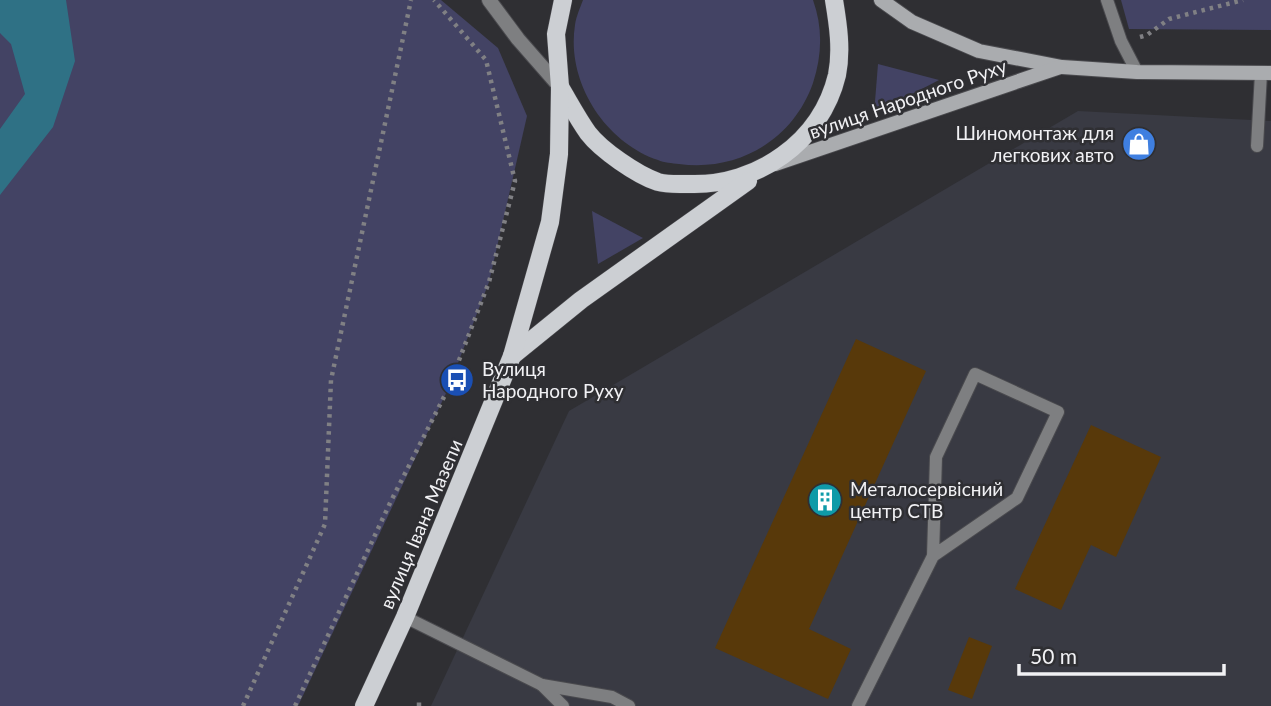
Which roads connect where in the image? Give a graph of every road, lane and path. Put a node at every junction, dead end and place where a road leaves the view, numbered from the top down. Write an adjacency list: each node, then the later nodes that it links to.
1 (411, 0): 20 (path)
2 (434, 0): 21 (path)
3 (489, 0): 13 (street)
4 (563, 0): 13 (main road, вулиця Івана Мазепи)
5 (834, 0): 15 (main road)
6 (881, 0): 10 (main road, вулиця Народного Руху)
7 (1107, 0): 9 (lane)
8 (1243, 0): 9 (path)
9 (1121, 41): 11 (lane)
10 (1062, 67): 11 (main road, вулиця Народного Руху); 15 (main road, вулиця Народного Руху)
11 (1137, 72): 12 (main road, вулиця Народного Руху)
12 (1266, 73): 14 (lane)
13 (560, 87): 15 (main road); 16 (main road, вулиця Івана Мазепи)
14 (1257, 146)
15 (767, 167): 16 (main road, вулиця Івана Мазепи)
16 (512, 356): 18 (main road, вулиця Івана Мазепи)
17 (933, 556): 17 (lane); 25 (lane)
18 (405, 617): 19 (lane); 22 (main road, вулиця Івана Мазепи)
19 (542, 685): 23 (lane); 24 (lane)
20 (243, 706)
21 (295, 706)
22 (364, 706)
23 (563, 706)
24 (629, 706)
25 (858, 706)

